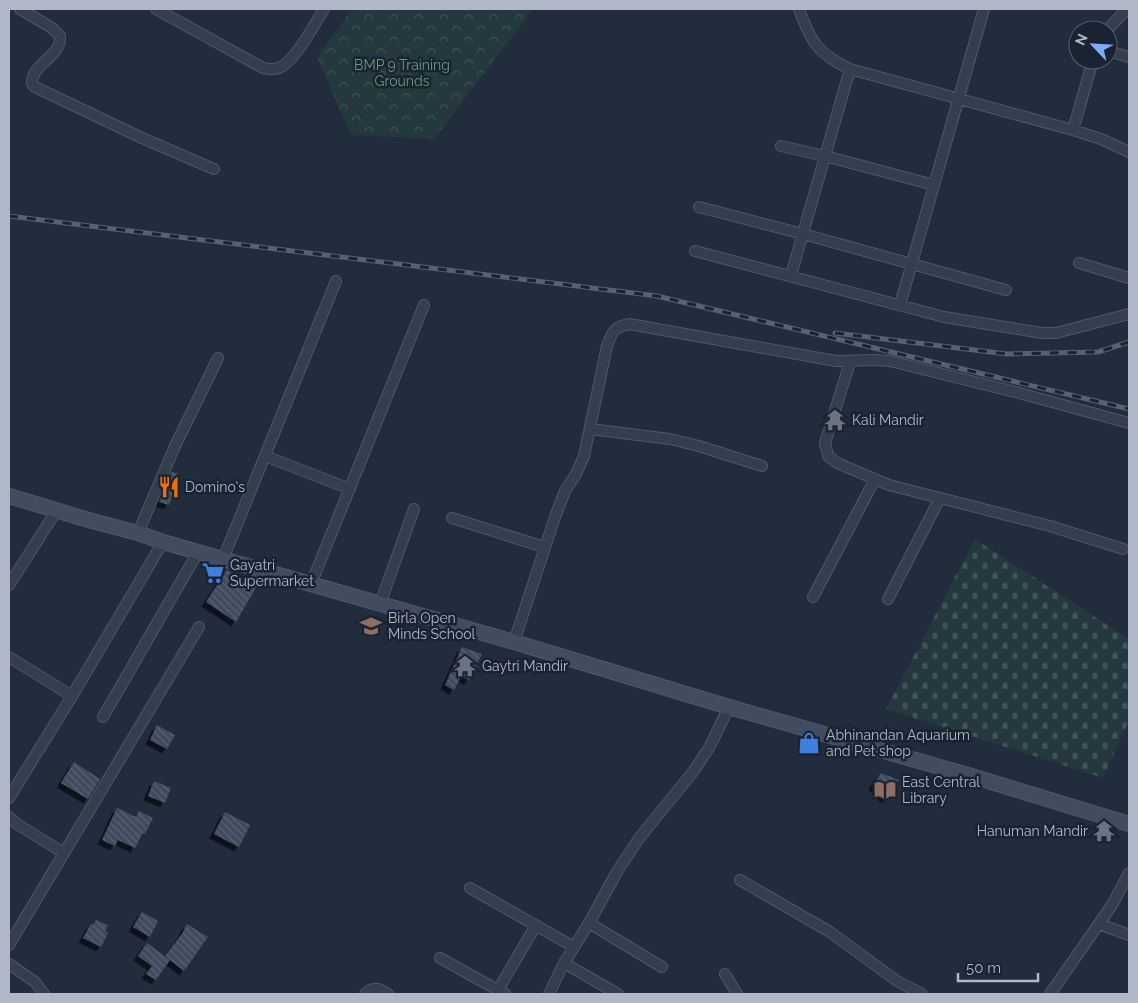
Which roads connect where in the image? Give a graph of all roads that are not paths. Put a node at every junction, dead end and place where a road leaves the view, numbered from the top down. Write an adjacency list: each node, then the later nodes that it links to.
1 (20, 9): 15 (street)
2 (156, 9): 3 (street)
3 (324, 9)
4 (799, 9): 8 (street)
5 (984, 9): 10 (street)
6 (1127, 9): 7 (street)
7 (1117, 20)
8 (850, 69): 10 (street); 14 (street)
9 (1090, 70): 11 (street)
10 (959, 98): 11 (street); 16 (street)
11 (1073, 130): 13 (street)
12 (781, 146): 14 (street)
13 (1129, 152)
14 (825, 156): 16 (street); 18 (street)
15 (214, 169)
16 (934, 185): 21 (street)
17 (699, 208): 18 (street)
18 (803, 234): 21 (street); 22 (street)
19 (694, 250): 22 (street)
20 (1079, 263): 23 (street)
21 (911, 264): 25 (street); 26 (street)
22 (791, 275): 26 (street)
23 (1129, 278)
24 (336, 280): 33 (street)
25 (1006, 290)
26 (900, 305): 28 (street)
27 (424, 306): 36 (street)
28 (1129, 314)
29 (218, 358): 42 (street)
30 (850, 362): 31 (street); 32 (street); 35 (street)
31 (1129, 423)
32 (590, 429): 34 (street); 44 (street)
33 (265, 456): 36 (street); 47 (street)
34 (762, 466)
35 (875, 479): 38 (street); 50 (street)
36 (350, 489): 48 (street)
37 (9, 496): 40 (main road)
38 (940, 498): 45 (street); 51 (street)
39 (414, 509): 52 (street)
40 (57, 510): 42 (main road); 49 (street)
41 (452, 518): 44 (street)
42 (138, 532): 43 (main road)
43 (163, 542): 46 (main road); 56 (street)
44 (544, 547): 54 (street)
45 (1123, 549)
46 (198, 552): 47 (main road); 58 (street)
47 (224, 559): 48 (main road)
48 (311, 584): 52 (main road)
49 (9, 586)
50 (813, 597)
51 (888, 599)
52 (380, 604): 54 (main road)
53 (199, 627): 62 (street)
54 (514, 642): 57 (main road)
55 (9, 657): 56 (street)
56 (72, 696): 59 (street)
57 (729, 707): 61 (main road); 66 (street)
58 (103, 717)
59 (9, 798)
60 (9, 817): 62 (street)
61 (1129, 824)
62 (64, 853): 69 (street)
63 (1129, 873): 67 (street)
64 (740, 880): 85 (street)
65 (470, 888): 68 (street)
66 (590, 923): 72 (street); 76 (street)
67 (1099, 924): 70 (street); 86 (street)
68 (536, 925): 72 (street); 78 (street)
69 (12, 933): 71 (street)
70 (1129, 935)
71 (9, 945)
72 (574, 947): 74 (street)
73 (440, 958): 78 (street)
74 (564, 963): 82 (street); 83 (street)
75 (9, 964): 79 (street)
76 (662, 966)
77 (725, 974): 84 (street)
78 (501, 992)
79 (44, 994)
80 (365, 994): 81 (street)
81 (388, 994)
82 (549, 994)
83 (618, 994)
84 (738, 994)
85 (922, 994)
86 (1050, 994)

